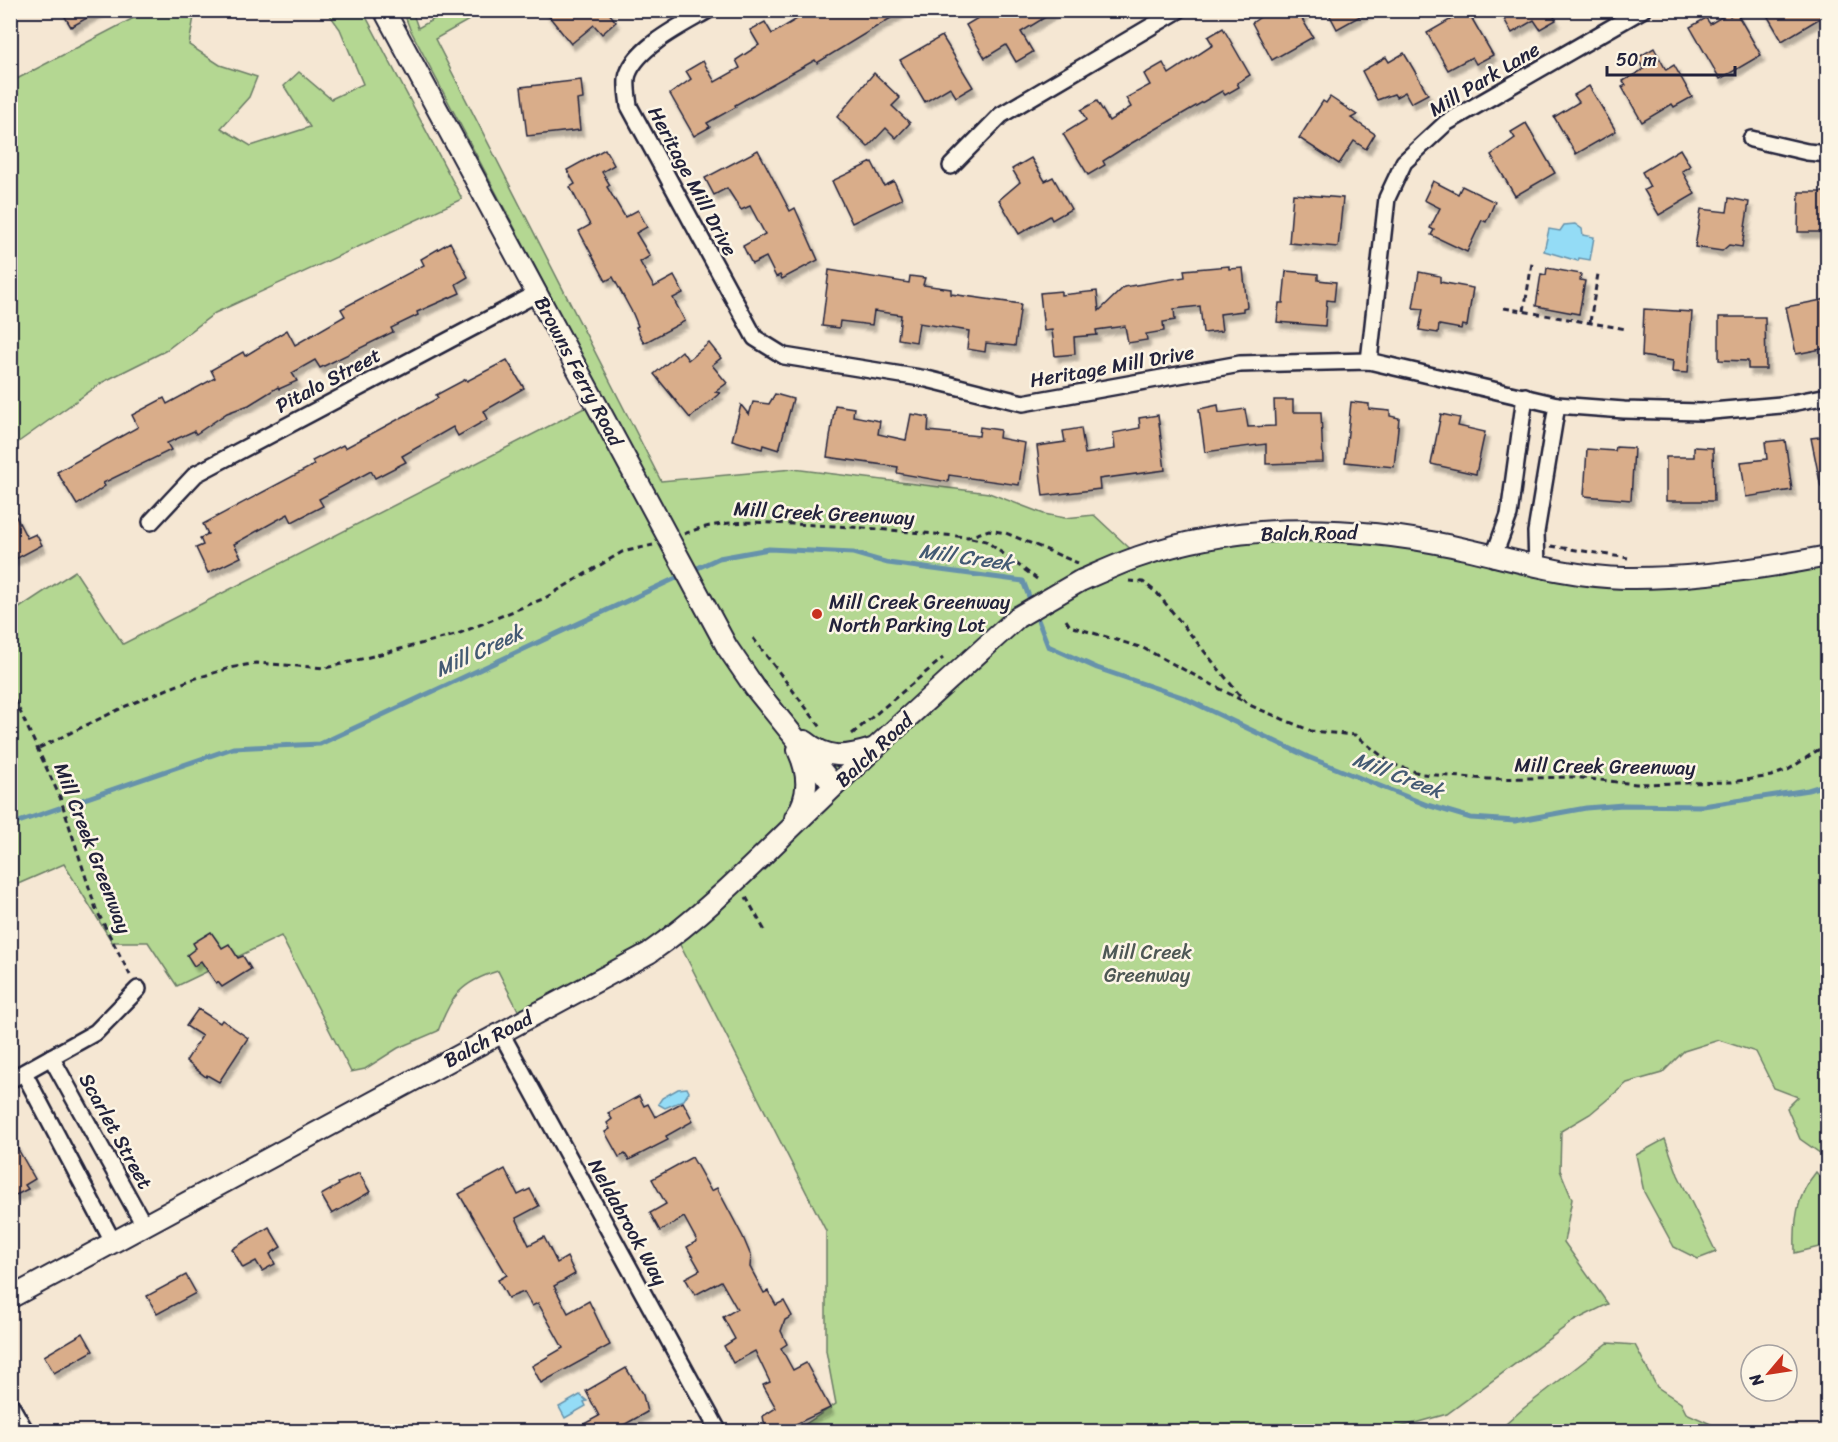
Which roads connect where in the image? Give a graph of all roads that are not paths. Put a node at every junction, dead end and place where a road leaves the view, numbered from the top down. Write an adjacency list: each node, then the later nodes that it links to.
1 (384, 10): 8 (street, Browns Ferry Road)
2 (708, 10): 9 (street, Heritage Mill Drive)
3 (1179, 10): 7 (street)
4 (1642, 10): 9 (street, Mill Park Lane)
5 (1751, 139): 6 (street)
6 (1827, 154)
7 (951, 166)
8 (538, 293): 13 (street, Pitalo Street); 17 (street, Browns Ferry Road)
9 (1369, 361): 10 (street, Heritage Mill Drive)
10 (1525, 396): 12 (street, Heritage Mill Drive); 15 (street)
11 (1827, 396): 12 (street, Heritage Mill Drive)
12 (1557, 405): 16 (street)
13 (151, 522)
14 (1827, 556): 16 (street, Balch Road)
15 (1493, 558): 16 (street, Balch Road); 18 (street, Balch Road, bridge)
16 (1537, 568)
17 (785, 724): 18 (street, Browns Ferry Road); 19 (street, Browns Ferry Road); 20 (street, Browns Ferry Road)
18 (877, 747): 19 (street, Balch Road)
19 (834, 786): 20 (street, Balch Road)
20 (784, 834): 22 (street, Balch Road)
21 (138, 989): 23 (street)
22 (501, 1033): 25 (street, Balch Road); 30 (street, Neldabrook Way)
23 (51, 1057): 24 (street); 25 (street, Scarlet Street)
24 (17, 1076): 26 (street)
25 (144, 1225): 26 (street, Balch Road)
26 (113, 1242): 27 (street, Balch Road)
27 (10, 1298)
28 (10, 1404): 29 (street)
29 (26, 1431)
30 (718, 1431)

